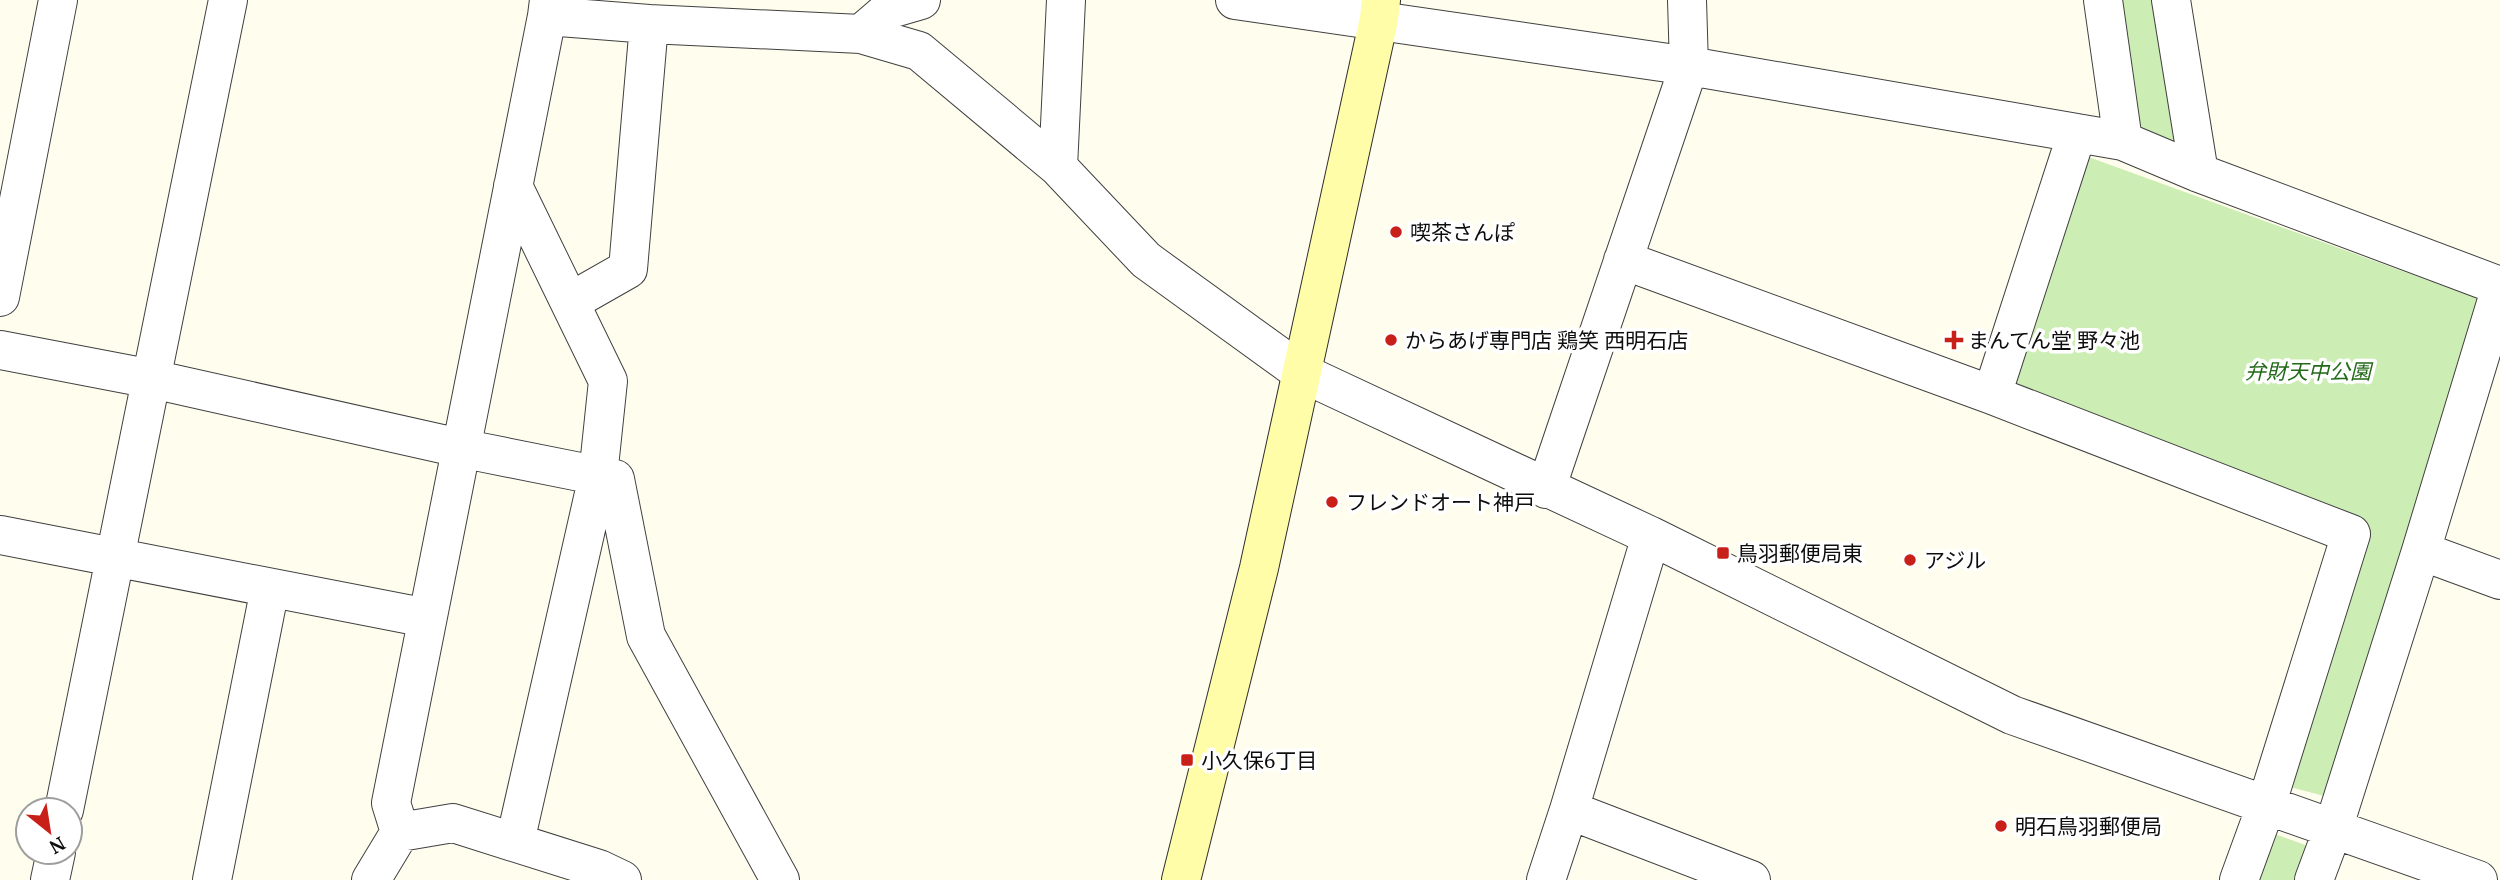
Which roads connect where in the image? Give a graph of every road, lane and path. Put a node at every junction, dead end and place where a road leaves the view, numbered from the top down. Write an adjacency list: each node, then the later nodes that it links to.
1 (58, 0): 21 (street)
2 (228, 0): 25 (street)
3 (921, 0): 12 (street)
4 (1066, 0): 16 (street)
5 (1235, 0): 10 (street)
6 (1687, 0): 13 (street)
7 (2103, 0): 15 (street)
8 (2171, 0): 17 (street)
9 (548, 8): 11 (street); 18 (street)
10 (1380, 10): 13 (street); 24 (street)
11 (649, 24): 12 (street); 22 (street)
12 (861, 34): 16 (street)
13 (1689, 66): 14 (street); 19 (street)
14 (2077, 133): 15 (street); 26 (street)
15 (2123, 141): 17 (street)
16 (1058, 167): 24 (street)
17 (2199, 173): 20 (street)
18 (513, 186): 22 (street); 27 (street)
19 (1623, 260): 26 (street); 29 (street)
20 (2500, 288): 32 (street)
21 (0, 296)
22 (570, 302): 28 (street)
23 (0, 350): 25 (street)
24 (1302, 373): 29 (street); 47 (street)
25 (152, 379): 27 (street); 33 (street)
26 (1992, 395): 38 (street)
27 (460, 448): 28 (street); 36 (street)
28 (598, 476): 42 (street); 46 (street)
29 (1546, 489): 31 (street)
30 (0, 535): 33 (street)
31 (1651, 536): 38 (street); 39 (street)
32 (2421, 551): 34 (street); 40 (street)
33 (114, 558): 35 (street); 37 (street)
34 (2500, 580)
35 (270, 588): 36 (street); 43 (street)
36 (427, 618): 41 (street)
37 (67, 796)
38 (2266, 806): 40 (street); 50 (street)
39 (1569, 810): 48 (street); 49 (street)
40 (2333, 829): 51 (street); 52 (street)
41 (400, 832): 42 (street); 44 (street)
42 (516, 842): 45 (street)
43 (212, 880)
44 (371, 880)
45 (622, 880)
46 (780, 880)
47 (1181, 880)
48 (1546, 880)
49 (1751, 880)
50 (2239, 880)
51 (2314, 880)
52 (2478, 880)

